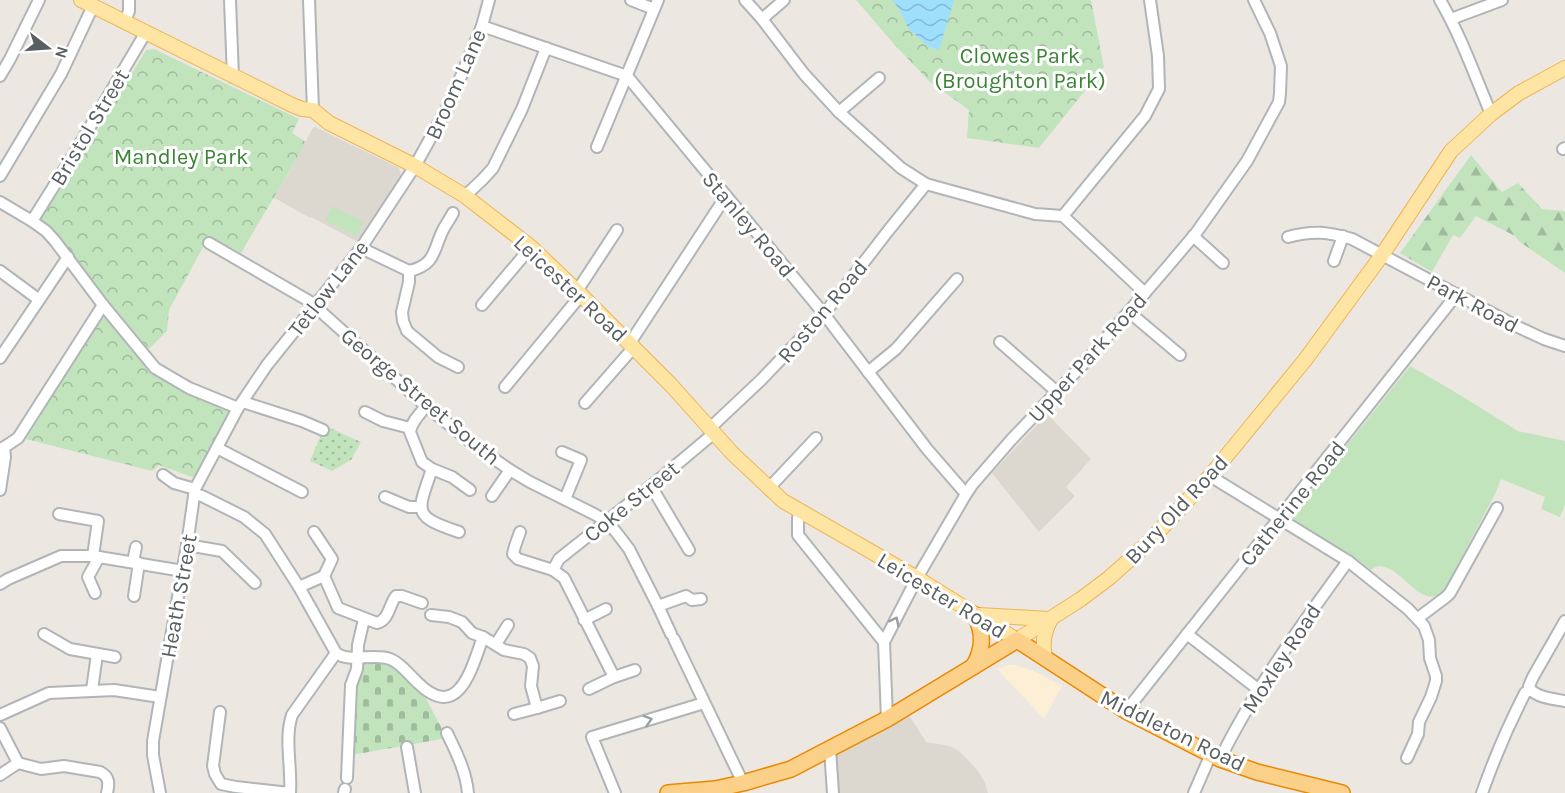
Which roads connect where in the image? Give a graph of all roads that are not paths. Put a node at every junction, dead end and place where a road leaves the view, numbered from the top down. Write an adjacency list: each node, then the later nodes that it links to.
1 (39, 0): 22 (street)
2 (129, 0): 17 (street)
3 (230, 0): 23 (street)
4 (309, 0): 26 (street)
5 (489, 0): 18 (street, Broom Lane)
6 (631, 0): 14 (street)
7 (745, 0): 15 (street)
8 (784, 0): 15 (street)
9 (1150, 0): 37 (street)
10 (1254, 0): 40 (street, Upper Park Road)
11 (1440, 0): 16 (street)
12 (1502, 0): 16 (street)
13 (87, 3): 17 (main road, Leicester Road); 31 (street)
14 (656, 4): 24 (street)
15 (762, 19): 27 (street)
16 (1451, 19): 28 (street)
17 (125, 21): 19 (main road, Leicester Road)
18 (482, 26): 20 (street); 30 (street, Broom Lane)
19 (146, 32): 23 (main road, Leicester Road); 38 (street, Bristol Street)
20 (546, 48): 24 (street); 33 (street)
21 (1565, 68): 28 (main road, Bury Old Road)
22 (0, 76)
23 (233, 76): 26 (main road, Leicester Road)
24 (627, 76): 29 (street); 34 (street, Stanley Road)
25 (879, 78): 27 (street)
26 (313, 110): 30 (main road, Leicester Road)
27 (839, 112): 32 (street)
28 (1491, 114): 46 (main road, Bury Old Road)
29 (597, 147)
30 (415, 166): 33 (main road, Leicester Road); 45 (street, Tetlow Lane)
31 (0, 176)
32 (926, 184): 37 (street); 61 (street, Roston Road)
33 (465, 196): 44 (main road, Leicester Road)
34 (726, 196): 61 (street, Stanley Road); 64 (street)
35 (2, 206): 38 (street)
36 (453, 213): 50 (street)
37 (1063, 216): 54 (street)
38 (32, 221): 47 (street)
39 (617, 230): 53 (street)
40 (1192, 236): 49 (street); 54 (street, Upper Park Road)
41 (1343, 236): 42 (street, Park Road); 46 (street, Park Road); 48 (street)
42 (1288, 237)
43 (209, 243): 58 (street, George Street South)
44 (531, 247): 53 (main road, Leicester Road); 59 (street)
45 (362, 248): 50 (street); 58 (street, Tetlow Lane)
46 (1382, 255): 55 (street, Park Road); 86 (main road, Bury Old Road)
47 (68, 257): 56 (street); 57 (street)
48 (1334, 261)
49 (1223, 263)
50 (409, 270): 68 (street)
51 (0, 271): 56 (street)
52 (957, 279): 69 (street)
53 (579, 293): 64 (main road, Leicester Road); 70 (street)
54 (1145, 293): 60 (street, Upper Park Road)
55 (1457, 294): 65 (street, Park Road); 101 (street, Catherine Road)
56 (39, 299): 63 (street)
57 (103, 305): 73 (street); 80 (street)
58 (314, 305): 73 (street, Tetlow Lane); 74 (street, George Street South)
59 (482, 305)
60 (1129, 312): 66 (street); 71 (street, Upper Park Road)
61 (824, 314): 69 (street, Stanley Road); 78 (street, Roston Road)
62 (1000, 342): 71 (street)
63 (4, 343): 67 (street)
64 (632, 345): 72 (street); 78 (main road, Leicester Road)
65 (1565, 346)
66 (1180, 355)
67 (0, 358)
68 (458, 367)
69 (868, 372): 93 (street, Stanley Road)
70 (505, 387)
71 (1057, 392): 93 (street, Upper Park Road)
72 (585, 403)
73 (241, 405): 77 (street); 81 (street, Heath Street)
74 (426, 406): 76 (street); 84 (street, George Street South)
75 (365, 412): 76 (street)
76 (410, 428): 83 (street)
77 (323, 430)
78 (711, 432): 87 (street, Coke Street); 88 (main road, Leicester Road)
79 (816, 438): 88 (street)
80 (2, 448): 89 (street)
81 (217, 448): 91 (street, Heath Street); 92 (street)
82 (562, 452): 96 (street)
83 (432, 469): 90 (street); 97 (street)
84 (510, 470): 94 (street); 96 (street, George Street South)
85 (163, 475): 91 (street)
86 (1210, 476): 101 (street); 129 (main road, Bury Old Road)
87 (651, 486): 102 (street, Coke Street); 108 (street)
88 (769, 488): 99 (main road, Leicester Road)
89 (0, 490)
90 (470, 490)
91 (195, 491): 106 (street, Heath Street); 118 (street)
92 (302, 492)
93 (966, 494): 115 (street, Upper Park Road)
94 (492, 496)
95 (385, 497): 97 (street)
96 (565, 499): 102 (street, George Street South)
97 (421, 507): 104 (street)
98 (1497, 508): 127 (street)
99 (801, 512): 115 (main road, Leicester Road); 137 (street)
100 (59, 514): 109 (street)
101 (1279, 520): 110 (street); 134 (street, Catherine Road)
102 (606, 521): 113 (street, Coke Street); 123 (street, George Street South)
103 (314, 532): 114 (street)
104 (459, 532)
105 (520, 532): 113 (street)
106 (187, 545): 112 (street, Heath Street); 116 (street)
107 (136, 547): 111 (street)
108 (689, 550)
109 (96, 557): 111 (street); 117 (street); 119 (street)
110 (1348, 561): 127 (street); 150 (street, Moxley Road)
111 (136, 563): 112 (street); 120 (street)
112 (183, 570): 151 (street, Heath Street)
113 (553, 570): 130 (street)
114 (324, 576): 118 (street); 128 (street)
115 (917, 578): 126 (main road, Leicester Road); 137 (street, Upper Park Road, one-way to 115)
116 (255, 583)
117 (0, 584)
118 (299, 587): 139 (street)
119 (95, 593)
120 (134, 596)
121 (701, 599): 123 (street)
122 (422, 603): 128 (street)
123 (658, 606): 154 (street, George Street South)
124 (606, 609): 130 (street)
125 (431, 615): 135 (street)
126 (975, 615): 129 (main road); 136 (main road, Leicester Road); 144 (highway)
127 (1418, 618): 155 (street)
128 (364, 619): 142 (street)
129 (1051, 619): 136 (main road, Bury Old Road); 143 (main road)
130 (584, 620): 146 (street)
131 (1565, 621): 148 (street)
132 (508, 625): 138 (street)
133 (44, 634): 140 (street)
134 (1187, 634): 150 (street); 157 (street, Catherine Road)
135 (483, 637): 138 (street); 142 (street)
136 (1017, 640): 143 (highway, Middleton Road); 144 (highway, Bury Old Road)
137 (884, 642): 162 (street, Upper Park Road)
138 (496, 644): 156 (street)
139 (336, 653): 142 (street); 177 (street)
140 (97, 654): 141 (street); 149 (street)
141 (115, 657)
142 (358, 657): 172 (street)
143 (1045, 658): 157 (highway, Middleton Road)
144 (974, 667): 162 (highway, Bury Old Road)
145 (635, 670): 146 (street)
146 (614, 677): 147 (street)
147 (588, 689)
148 (1530, 689): 153 (street); 184 (street)
149 (92, 690): 151 (street); 161 (street)
150 (1258, 690): 167 (street, Moxley Road)
151 (160, 697): 176 (street, Heath Street)
152 (560, 700): 156 (street)
153 (1565, 701)
154 (704, 703): 171 (street, George Street South); 180 (street, one-way to 154)
155 (1426, 706): 159 (street); 168 (street)
156 (537, 708): 160 (street)
157 (1126, 711): 167 (highway, Middleton Road)
158 (220, 712): 177 (street)
159 (1438, 712)
160 (514, 714)
161 (0, 715)
162 (886, 719): 166 (highway, Bury Old Road)
163 (0, 728): 169 (street)
164 (447, 733): 179 (street)
165 (407, 747): 178 (street)
166 (830, 749): 171 (highway, Bury Old Road); 182 (street)
167 (1216, 756): 174 (highway, Middleton Road); 183 (street, Moxley Road)
168 (1407, 759)
169 (18, 763): 170 (street); 175 (street)
170 (0, 775)
171 (743, 783): 173 (highway, Bury Old Road)
172 (345, 787)
173 (715, 791): 181 (highway, Bury Old Road)
174 (1333, 792)
175 (107, 793)
176 (160, 793)
177 (290, 793)
178 (415, 793)
179 (468, 793)
180 (615, 793)
181 (668, 793)
182 (833, 793)
183 (1194, 793)
184 (1482, 793)

